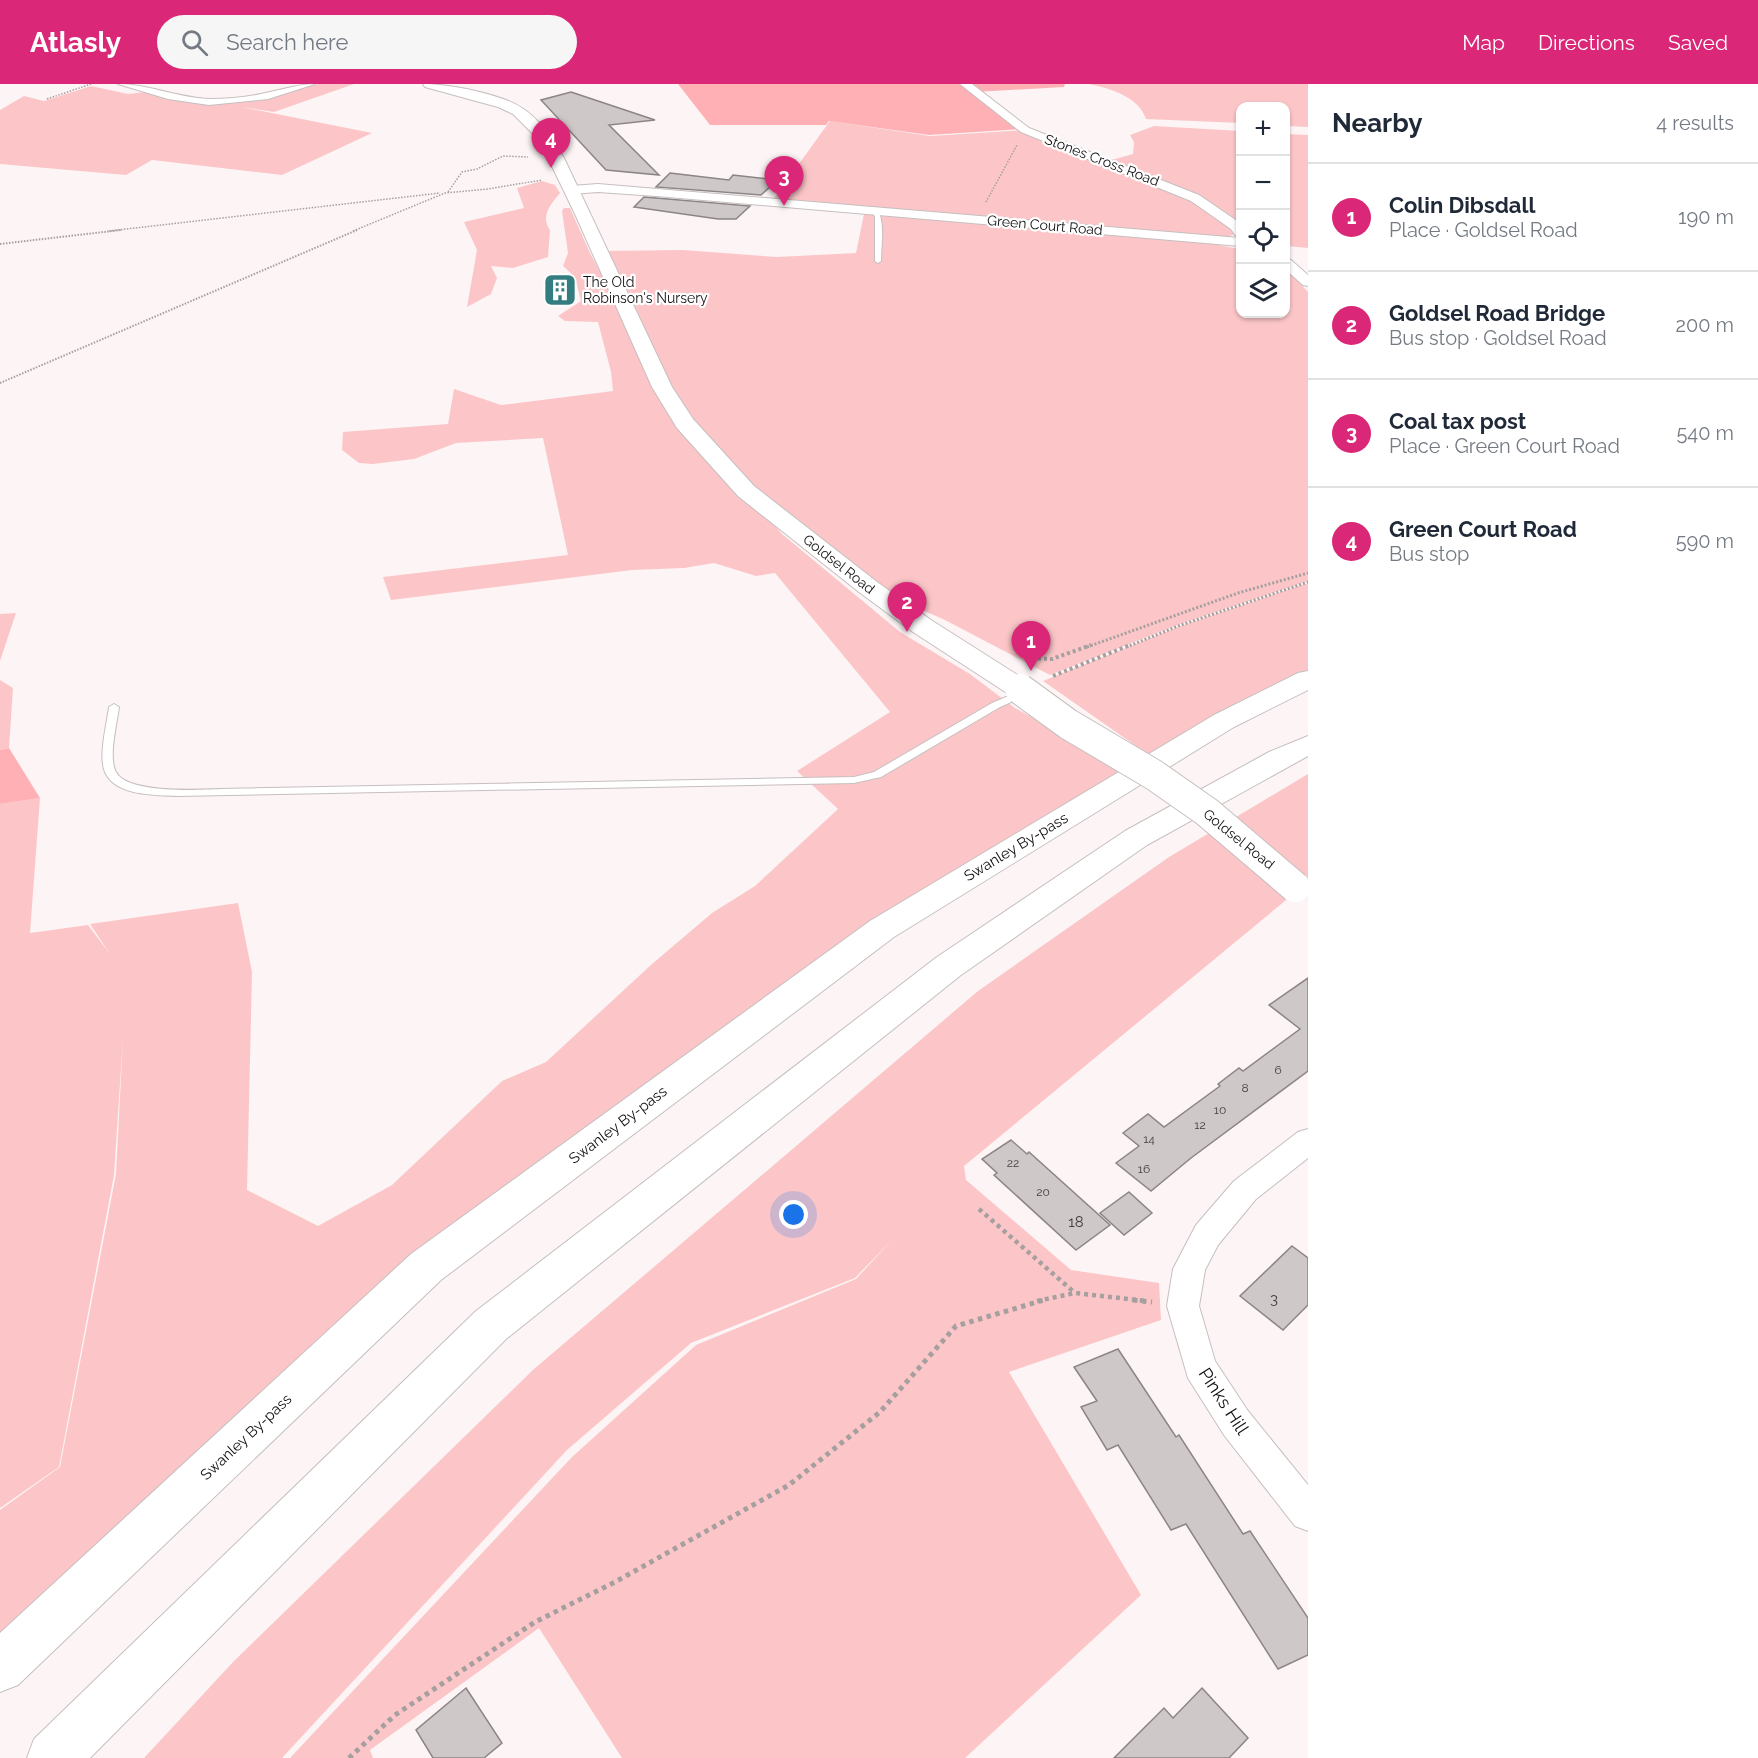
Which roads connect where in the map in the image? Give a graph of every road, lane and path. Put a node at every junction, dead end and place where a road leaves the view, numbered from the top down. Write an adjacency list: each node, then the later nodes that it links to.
1 (91, 84): 6 (path)
2 (123, 84): 3 (street)
3 (309, 84)
4 (430, 84): 8 (main road)
5 (965, 84): 7 (street, Stones Cross Road)
6 (47, 99)
7 (1025, 130): 12 (path); 13 (street, Stones Cross Road)
8 (556, 158): 9 (main road); 10 (path)
9 (569, 186): 10 (path); 11 (street, Green Court Road); 22 (main road, Goldsel Road)
10 (449, 191): 15 (path); 19 (path)
11 (875, 209): 12 (street, Green Court Road); 16 (lane)
12 (977, 219): 14 (street, Green Court Road)
13 (1236, 226)
14 (1236, 242)
15 (0, 244)
16 (878, 261)
17 (1287, 264): 18 (street)
18 (1308, 282)
19 (0, 383)
20 (1308, 573): 22 (path)
21 (1308, 582): 24 (path)
22 (986, 668): 24 (main road, Goldsel Road)
23 (1308, 680): 33 (main road, Swanley By-pass)
24 (1022, 691): 25 (lane); 27 (main road, Goldsel Road, bridge)
25 (114, 707)
26 (1308, 745): 34 (main road)
27 (1302, 892)
28 (1308, 1141): 31 (street, Pinks Hill)
29 (980, 1209): 30 (path)
30 (1075, 1293): 31 (path); 35 (path)
31 (1183, 1306): 32 (street, Pinks Hill)
32 (1308, 1513)
33 (0, 1667)
34 (53, 1758)
35 (349, 1758)

